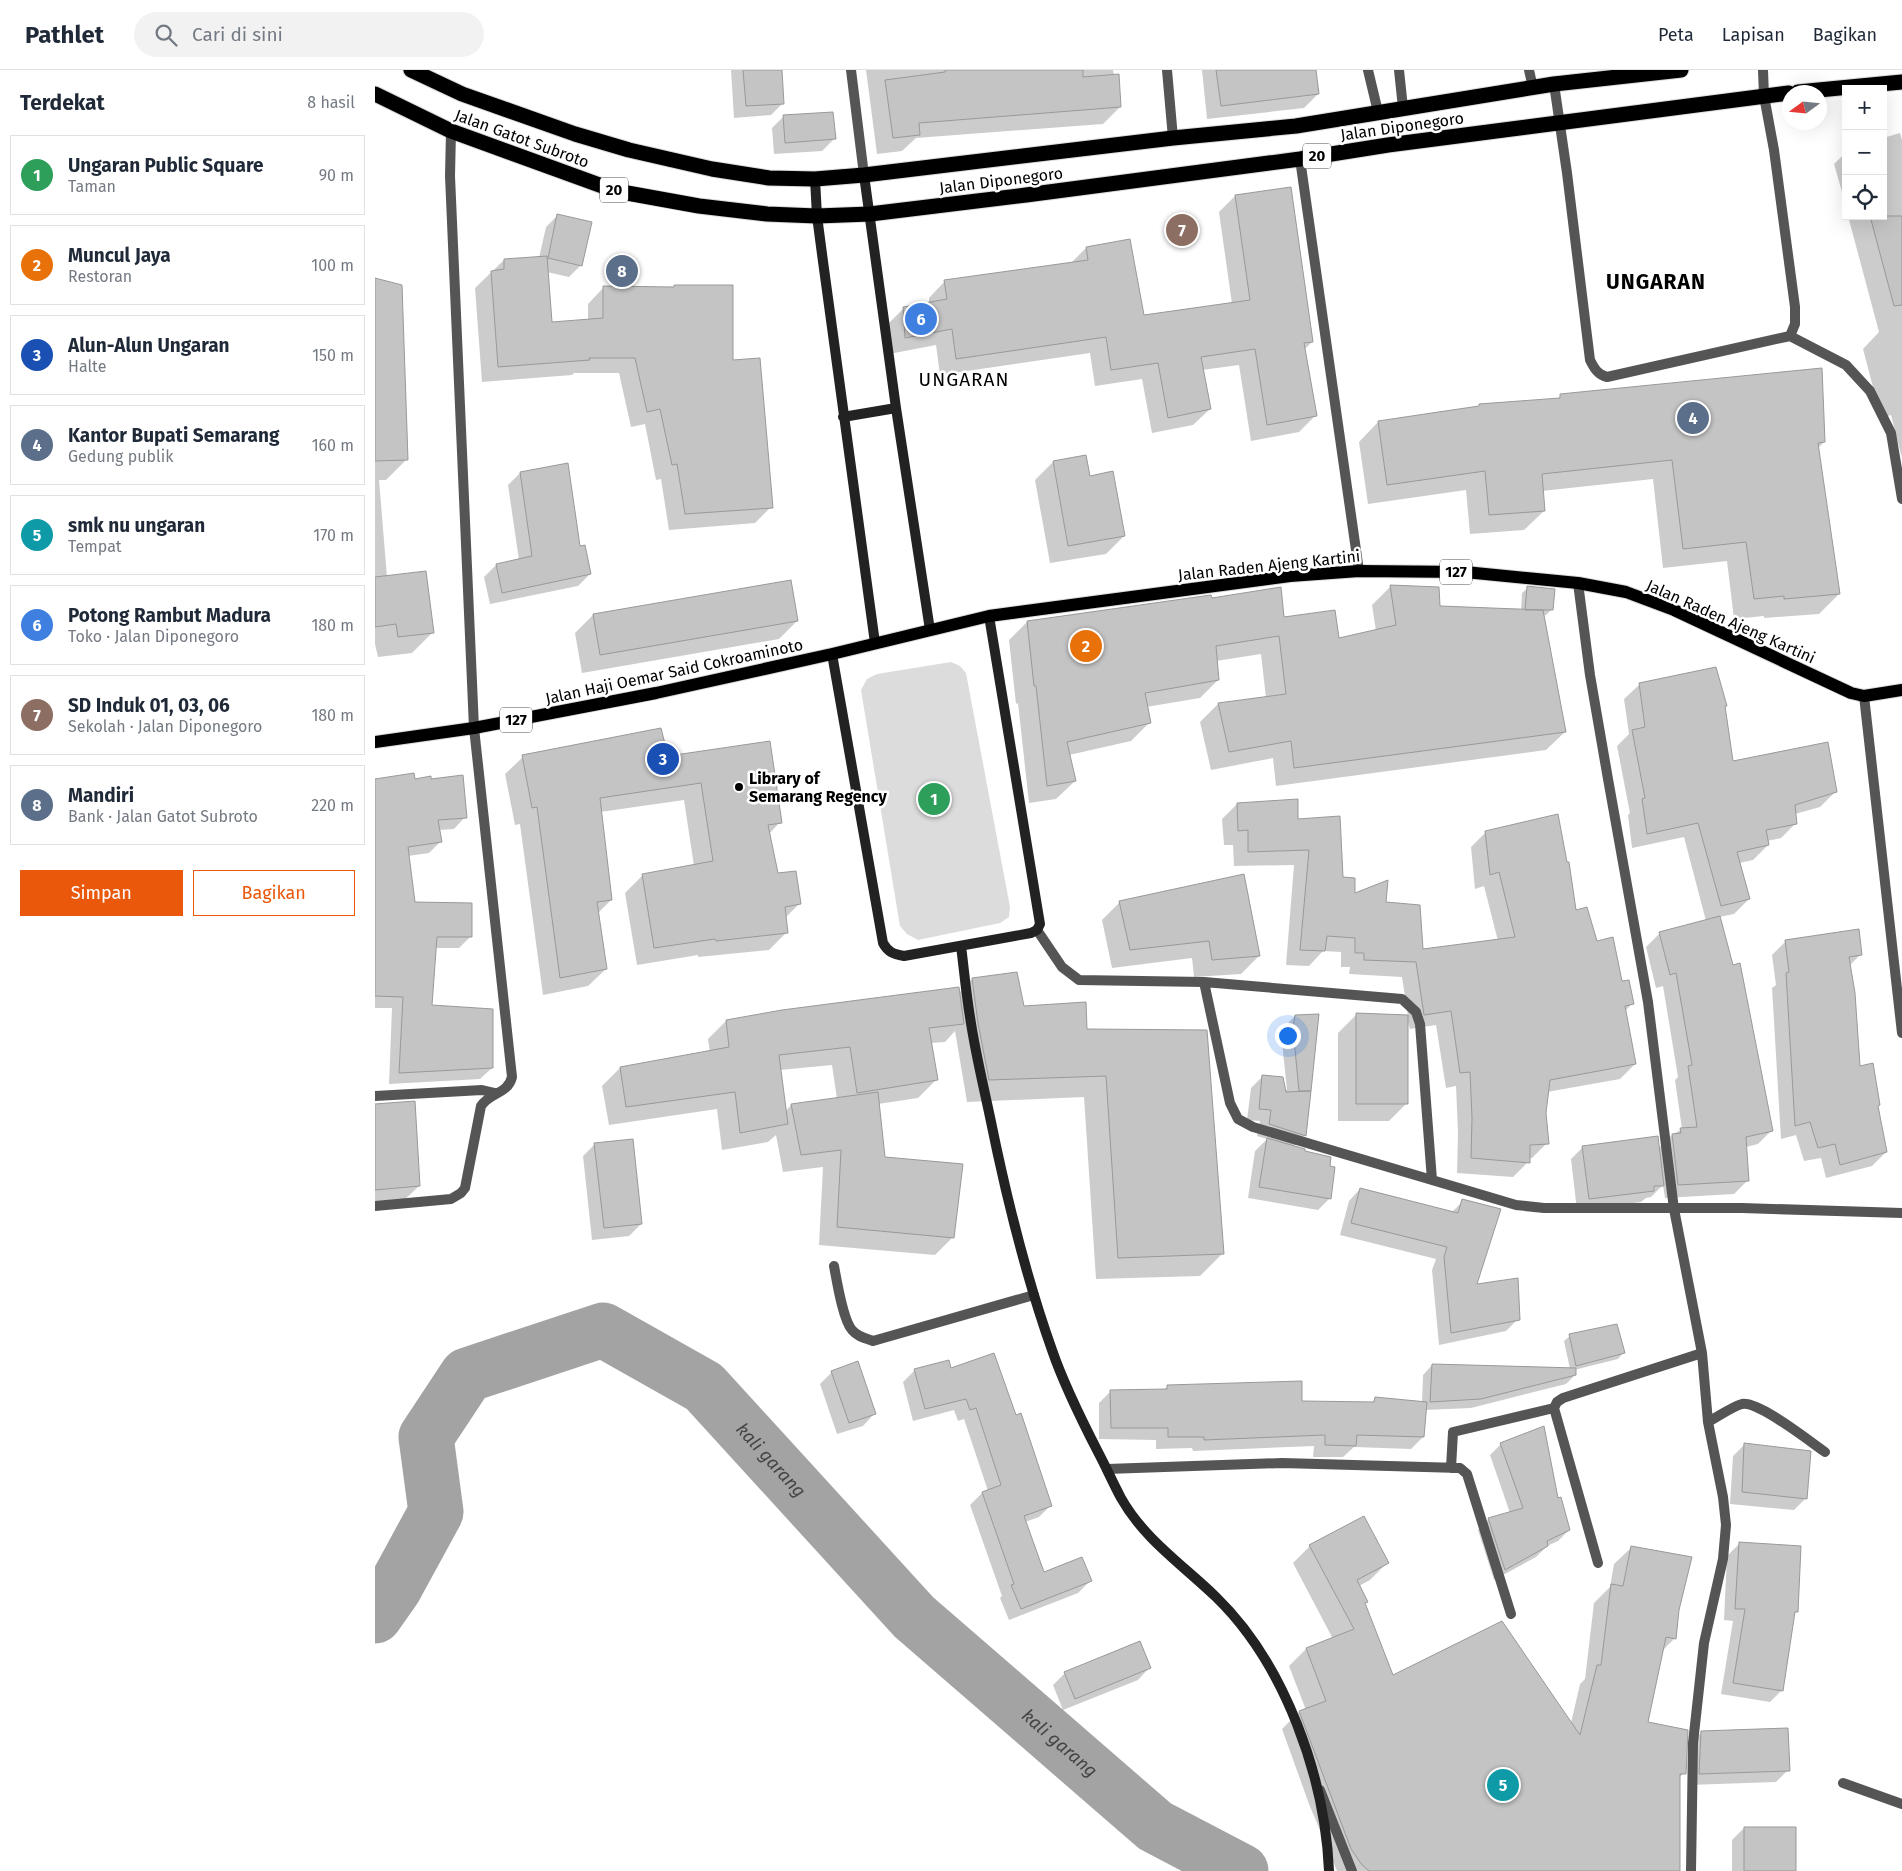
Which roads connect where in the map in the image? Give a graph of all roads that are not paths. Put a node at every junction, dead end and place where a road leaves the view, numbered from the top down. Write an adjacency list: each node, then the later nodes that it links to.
1 (411, 70): 23 (highway, Jalan Gatot Subroto / 20)
2 (851, 70): 22 (street)
3 (1167, 70): 20 (street)
4 (1368, 70): 17 (street)
5 (1399, 70): 16 (street)
6 (1529, 70): 11 (street)
7 (1681, 70): 10 (highway, Jalan Diponegoro / 20)
8 (1763, 70): 15 (street)
9 (1902, 82): 12 (highway)
10 (1554, 84): 11 (highway, Jalan Diponegoro / 20); 18 (street)
11 (1533, 88): 16 (highway, Jalan Diponegoro / 20)
12 (1827, 89)
13 (375, 94): 19 (highway, Jalan Gatot Subroto / 20)
14 (1782, 94): 15 (highway, Jalan Diponegoro / 20)
15 (1764, 96): 18 (highway, Jalan Diponegoro / 20); 26 (street)
16 (1403, 108): 17 (highway, Jalan Diponegoro / 20)
17 (1378, 112): 20 (highway, Jalan Diponegoro / 20)
18 (1561, 124): 21 (highway, Jalan Diponegoro / 20); 26 (street)
19 (451, 131): 25 (highway, Jalan Gatot Subroto / 20); 38 (street)
20 (1173, 138): 22 (highway, Jalan Diponegoro / 20)
21 (1300, 159): 24 (highway, Jalan Diponegoro / 20); 30 (street)
22 (864, 175): 23 (highway, Jalan Gatot Subroto / 20); 24 (street)
23 (815, 179): 25 (street)
24 (870, 214): 25 (highway, Jalan Gatot Subroto / 20); 27 (street)
25 (817, 216): 28 (street)
26 (1789, 336): 29 (street)
27 (896, 408): 28 (street); 33 (street)
28 (843, 417): 34 (street)
29 (1902, 499)
30 (1359, 571): 31 (main road, Jalan Raden Ajeng Kartini / 127); 32 (main road, Jalan Raden Ajeng Kartini / 127)
31 (1578, 583): 37 (main road, Jalan Raden Ajeng Kartini / 127); 49 (street)
32 (989, 616): 33 (main road, Jalan Raden Ajeng Kartini / 127); 40 (street)
33 (930, 630): 34 (main road, Jalan Raden Ajeng Kartini / 127)
34 (875, 643): 35 (main road, Jalan Raden Ajeng Kartini / 127)
35 (832, 654): 38 (main road, Jalan Haji Oemar Said Cokroaminoto / 127); 41 (street)
36 (1902, 690): 37 (main road, Jalan Raden Ajeng Kartini / 127)
37 (1864, 696): 42 (street)
38 (474, 728): 39 (main road, Jalan Haji Oemar Said Cokroaminoto / 127); 45 (street)
39 (375, 742)
40 (1037, 930): 41 (street); 43 (street)
41 (961, 946): 52 (street)
42 (1899, 972): 44 (street)
43 (1204, 982): 47 (street); 47 (street)
44 (1902, 1033)
45 (495, 1094): 46 (street); 48 (street)
46 (375, 1096)
47 (1432, 1180): 49 (street)
48 (375, 1206)
49 (1674, 1209): 50 (street); 53 (street)
50 (1902, 1213)
51 (834, 1266): 52 (street)
52 (1034, 1295): 58 (street)
53 (1702, 1353): 54 (street); 55 (street)
54 (1554, 1408): 57 (street); 59 (street)
55 (1708, 1422): 56 (street); 66 (street)
56 (1825, 1452)
57 (1451, 1468): 58 (street); 60 (street)
58 (1107, 1469): 61 (street)
59 (1598, 1563)
60 (1511, 1614)
61 (1310, 1763): 64 (street); 65 (street)
62 (1843, 1783): 63 (street)
63 (1902, 1804)
64 (1329, 1871)
65 (1352, 1871)
66 (1691, 1871)

